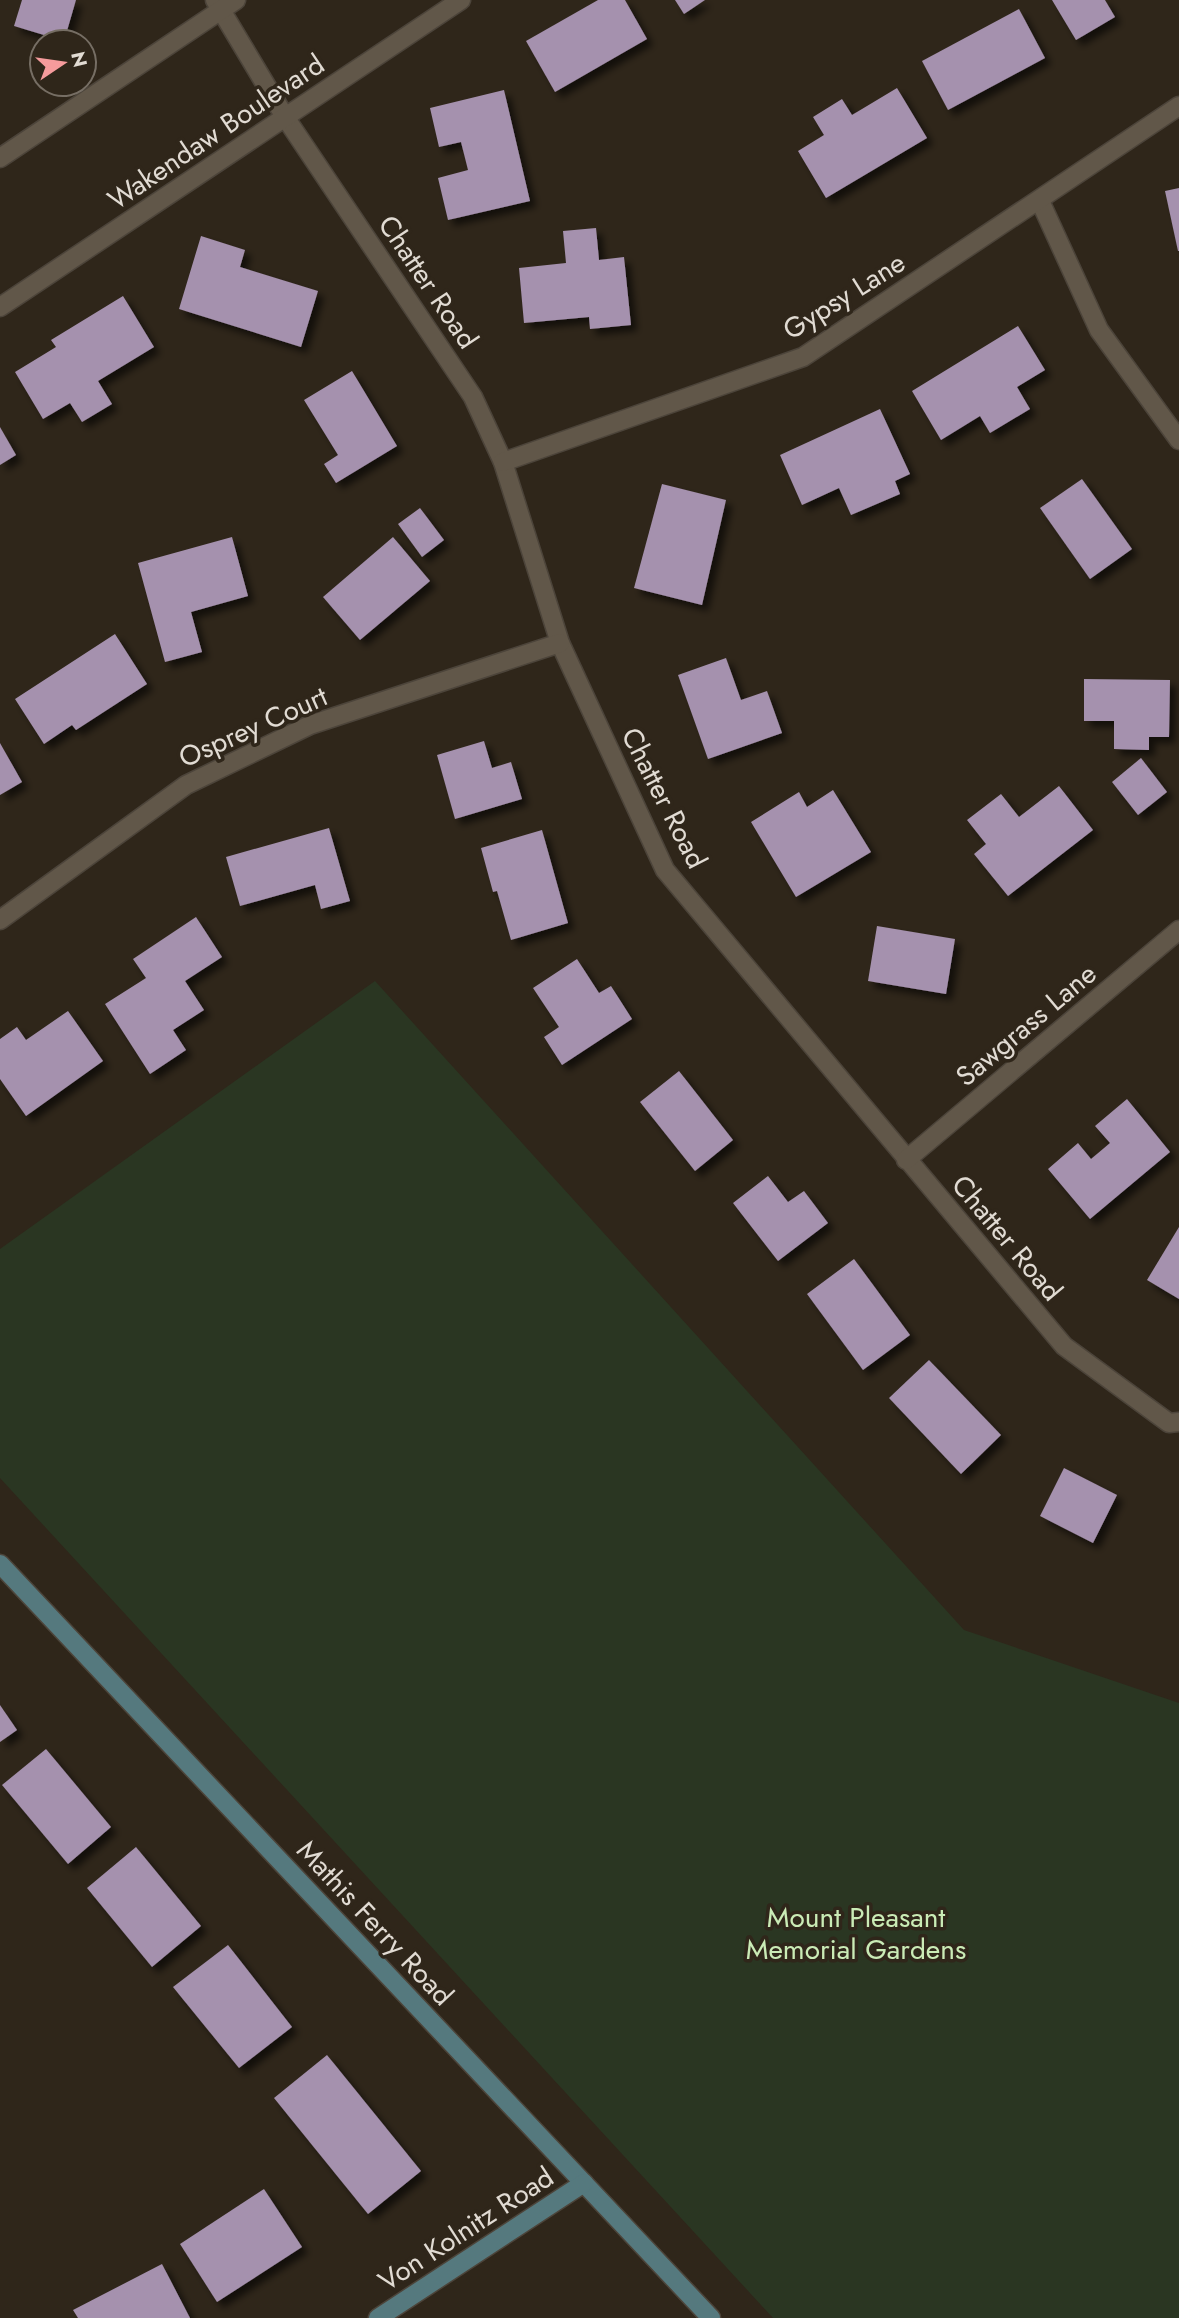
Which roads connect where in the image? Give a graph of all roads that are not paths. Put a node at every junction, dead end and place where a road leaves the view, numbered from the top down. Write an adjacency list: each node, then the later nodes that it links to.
1 (461, 0): 4 (street, Wakendaw Boulevard)
2 (224, 3): 4 (street, Chatter Road); 5 (street)
3 (1179, 106): 6 (street, Gypsy Lane)
4 (285, 117): 7 (street, Wakendaw Boulevard); 9 (street, Chatter Road)
5 (0, 158)
6 (1040, 201): 8 (street); 9 (street, Gypsy Lane)
7 (0, 307)
8 (1179, 440)
9 (503, 462): 10 (street, Chatter Road)
10 (560, 643): 11 (street, Osprey Court); 13 (street, Chatter Road)
11 (0, 920)
12 (1179, 930): 13 (street, Sawgrass Lane)
13 (906, 1160): 14 (street, Chatter Road)
14 (1179, 1422)
15 (0, 1564): 16 (main road, Mathis Ferry Road)
16 (584, 2183): 17 (main road, Von Kolnitz Road); 18 (main road, Mathis Ferry Road)
17 (377, 2318)
18 (711, 2318)

